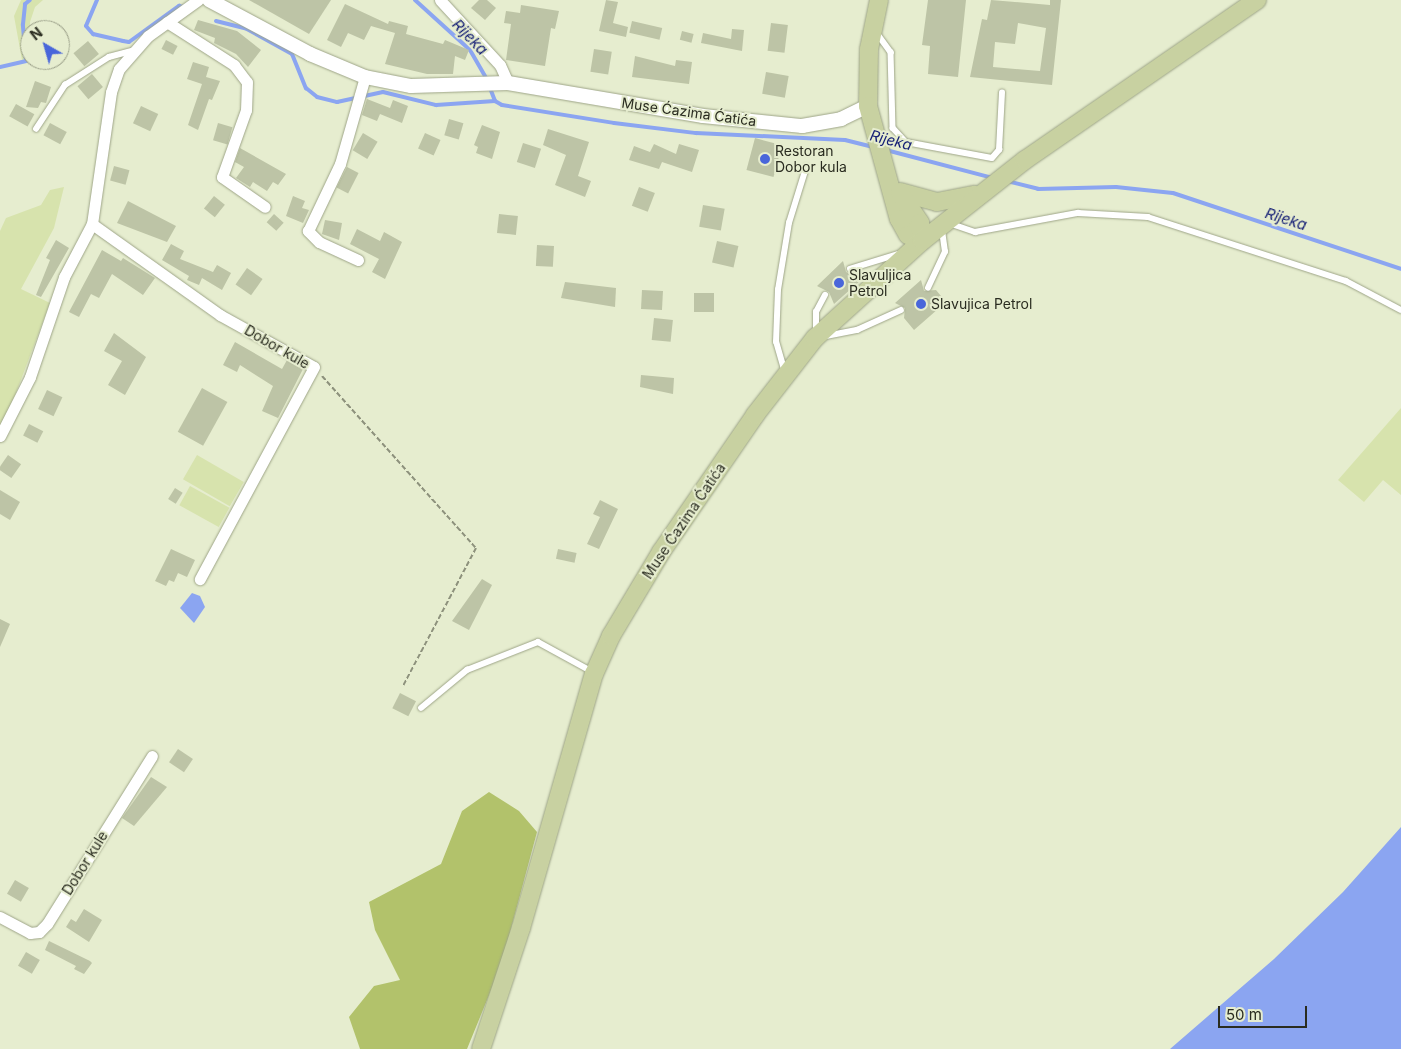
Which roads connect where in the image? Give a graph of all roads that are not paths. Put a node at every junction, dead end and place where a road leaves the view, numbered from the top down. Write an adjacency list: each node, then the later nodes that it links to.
1 (198, 0): 6 (street)
2 (209, 0): 10 (street, Muse Ćazima Ćatića)
3 (440, 0): 9 (street)
4 (879, 0): 7 (main road)
5 (1256, 0): 16 (main road)
6 (167, 22): 8 (street); 17 (street)
7 (873, 29): 11 (lane); 12 (main road)
8 (134, 50): 13 (lane); 19 (street)
9 (504, 83): 10 (street, Muse Ćazima Ćatića); 12 (street, Muse Ćazima Ćatića)
10 (363, 84): 22 (street)
11 (1002, 93)
12 (868, 106): 15 (main road)
13 (36, 129)
14 (806, 168): 29 (lane)
15 (893, 183): 16 (main road); 20 (main road); 21 (main road)
16 (985, 190): 18 (main road)
17 (265, 207)
18 (944, 223): 21 (main road); 24 (lane); 27 (lane)
19 (92, 224): 30 (street); 31 (street, Dobor kule)
20 (901, 224): 21 (main road); 21 (main road)
21 (908, 249): 23 (lane); 28 (main road, Muse Ćazima Ćatića)
22 (358, 260)
23 (850, 269)
24 (928, 288)
25 (825, 295): 28 (lane)
26 (901, 310): 28 (lane)
27 (1401, 310)
28 (815, 338): 29 (main road, Muse Ćazima Ćatića)
29 (785, 375): 32 (main road, Muse Ćazima Ćatića)
30 (0, 436)
31 (200, 579)
32 (594, 674): 33 (lane); 36 (main road, Muse Ćazima Ćatića)
33 (421, 708)
34 (152, 756): 35 (street, Dobor kule)
35 (0, 917)
36 (480, 1049)

